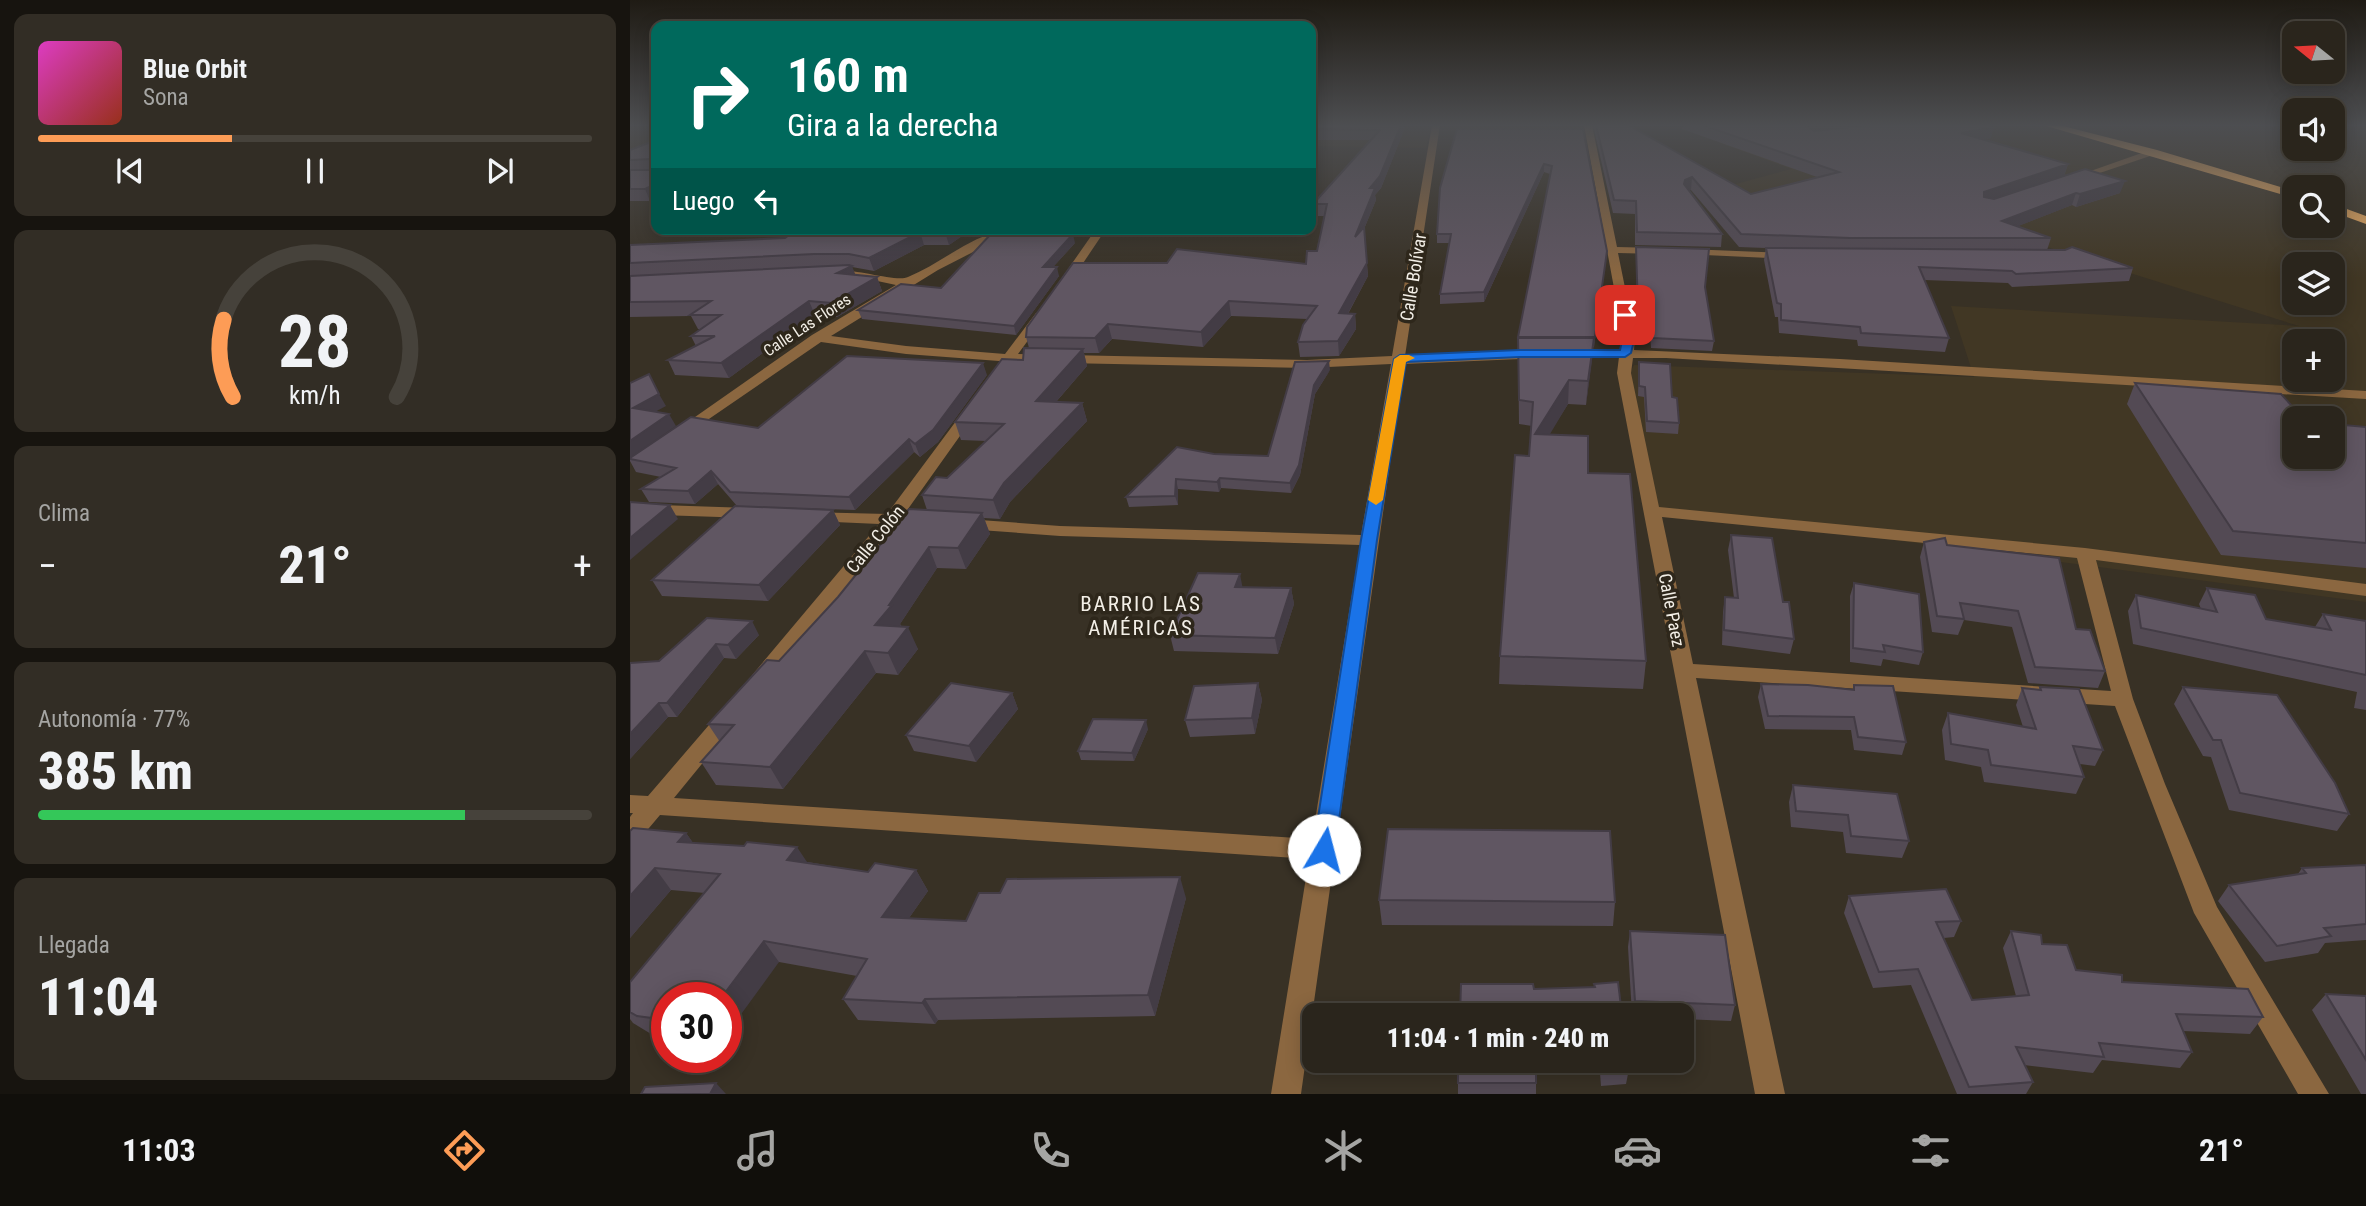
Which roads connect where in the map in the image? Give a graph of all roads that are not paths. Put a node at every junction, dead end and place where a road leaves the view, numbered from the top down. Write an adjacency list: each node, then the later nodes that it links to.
1 (1432, 176): 18 (street, Calle Bolívar)
2 (1596, 176): 11 (street, Calle Paez)
3 (2081, 176): 5 (street)
4 (2232, 176): 6 (highway)
5 (2063, 182)
6 (2282, 191)
7 (2345, 212): 8 (highway)
8 (2366, 220)
9 (997, 235): 14 (street, Calle Las Flores)
10 (1098, 235): 17 (street)
11 (1614, 250): 12 (street); 16 (street, Calle Paez)
12 (1796, 256)
13 (819, 273): 14 (street)
14 (907, 283): 15 (street, Calle Las Flores)
15 (817, 338): 17 (street); 22 (street, Calle Las Flores)
16 (1625, 353): 18 (street); 20 (street); 24 (street, Calle Paez)
17 (1009, 358): 18 (street); 19 (street)
18 (1400, 359): 30 (street, Calle Bolívar)
19 (993, 379)
20 (2366, 395)
21 (978, 401): 27 (street, Calle Colón)
22 (673, 438)
23 (630, 509): 25 (street)
24 (1652, 511): 31 (street); 33 (street, Calle Paez)
25 (768, 514)
26 (795, 515): 27 (street)
27 (892, 520): 28 (street); 35 (street, Calle Colón)
28 (918, 521)
29 (943, 523): 30 (street)
30 (1369, 540): 37 (street, Calle Bolívar)
31 (2085, 553): 32 (street); 34 (street)
32 (2366, 590)
33 (1684, 670): 34 (street); 39 (street, Calle Paez)
34 (2123, 699): 40 (street)
35 (642, 805): 36 (street, Calle Colón); 37 (street)
36 (630, 834)
37 (1324, 850): 38 (street, Calle Bolívar)
38 (1286, 1094)
39 (1770, 1094)
40 (2314, 1094)

